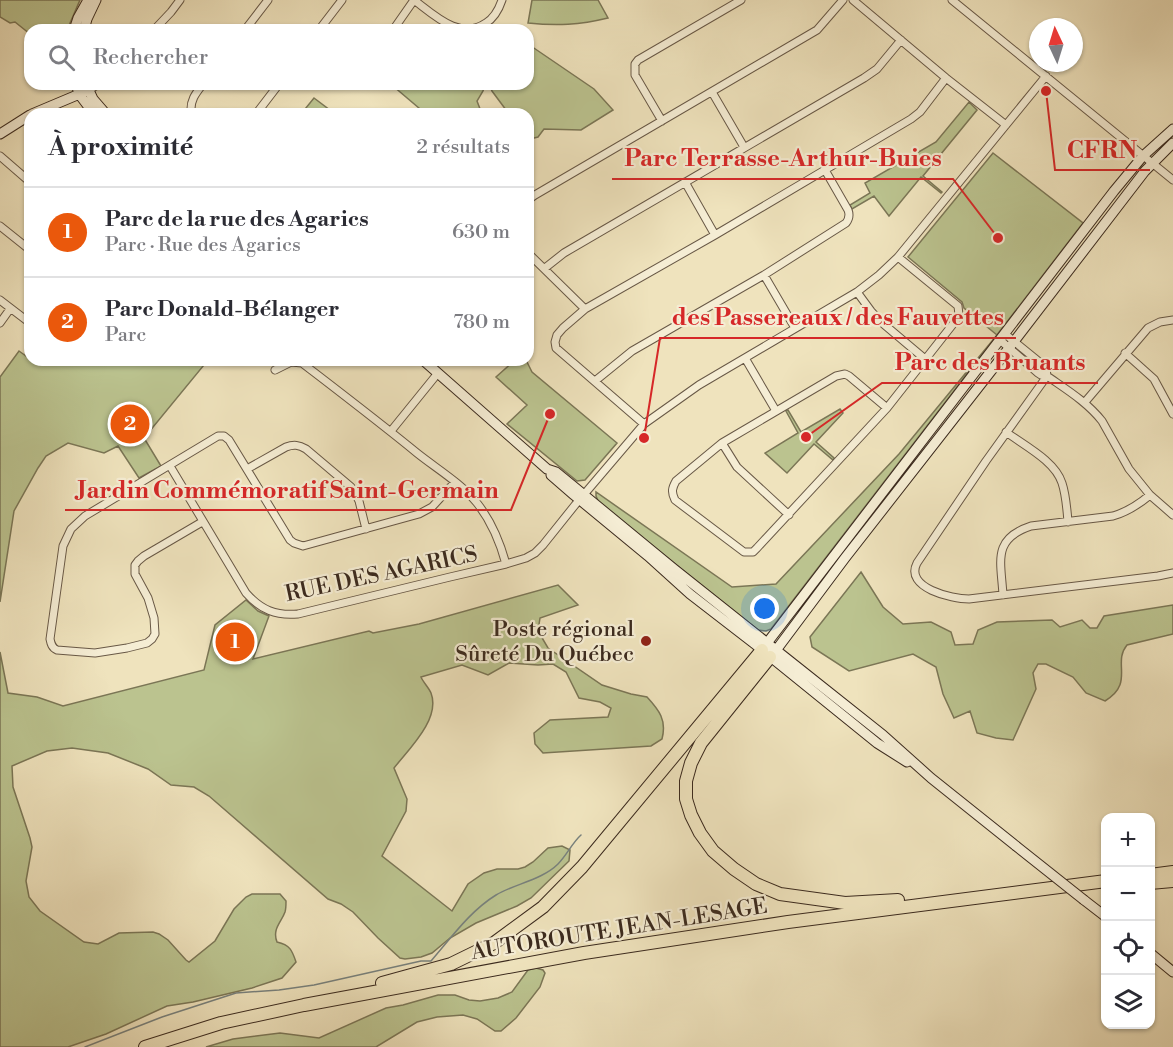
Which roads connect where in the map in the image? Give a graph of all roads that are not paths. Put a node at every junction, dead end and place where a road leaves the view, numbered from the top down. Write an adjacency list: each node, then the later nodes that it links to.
1 (88, 0): 12 (street)
2 (96, 0): 13 (street)
3 (180, 0): 14 (street)
4 (268, 0): 15 (street)
5 (342, 0): 16 (street)
6 (414, 0): 17 (street); 18 (street)
7 (502, 0): 19 (street)
8 (741, 0): 35 (street)
9 (843, 0): 28 (street)
10 (853, 0): 20 (street)
11 (952, 0): 21 (street)
12 (76, 24)
13 (86, 24)
14 (160, 24)
15 (250, 24)
16 (324, 24)
17 (397, 24)
18 (448, 24)
19 (485, 24)
20 (901, 40): 22 (street); 40 (street)
21 (1046, 76): 36 (street, RUE DES AGARICS); 42 (street)
22 (946, 78): 36 (street); 44 (street)
23 (75, 90): 29 (street)
24 (78, 90): 30 (street)
25 (89, 90): 31 (street)
26 (199, 90): 32 (street)
27 (274, 90): 33 (street)
28 (712, 92): 35 (street); 40 (street)
29 (46, 108)
30 (90, 108)
31 (101, 108)
32 (190, 108)
33 (261, 108)
34 (24, 121): 38 (street)
35 (662, 121): 48 (street)
36 (1006, 125): 52 (street, RUE DES AGARICS)
37 (1173, 129): 42 (street)
38 (0, 134)
39 (1173, 143): 43 (street)
40 (744, 147): 47 (street)
41 (0, 156): 45 (street)
42 (1143, 156): 43 (street); 64 (street)
43 (1152, 164): 46 (street); 65 (street)
44 (825, 170): 50 (street); 55 (street)
45 (24, 177)
46 (1173, 180)
47 (685, 182): 50 (street); 54 (street)
48 (534, 196)
49 (0, 226): 51 (street)
50 (715, 236): 59 (street)
51 (24, 245)
52 (898, 257): 56 (street, RUE DES AGARICS); 68 (street)
53 (534, 258): 54 (street)
54 (545, 268): 59 (street)
55 (764, 274): 63 (street); 75 (street)
56 (857, 292): 63 (street, RUE DES AGARICS); 68 (street)
57 (0, 300): 58 (street)
58 (10, 309): 60 (street); 62 (street)
59 (585, 309): 75 (street)
60 (24, 319)
61 (1173, 320): 66 (street)
62 (0, 323)
63 (795, 328): 67 (street, RUE DES AGARICS)
64 (1002, 337): 65 (street); 97 (street)
65 (1012, 345): 74 (street); 97 (street)
66 (1125, 353): 76 (street); 79 (street)
67 (745, 358): 78 (street); 80 (street, RUE DES AGARICS)
68 (925, 359): 77 (street)
69 (283, 366): 72 (street)
70 (306, 366): 81 (street)
71 (430, 366): 73 (street)
72 (275, 370)
73 (438, 373): 81 (street); 88 (street)
74 (1047, 376): 76 (street); 82 (street)
75 (595, 381): 80 (street)
76 (1085, 402): 87 (street)
77 (887, 408): 78 (street); 89 (street)
78 (776, 411): 83 (street)
79 (1173, 414)
80 (644, 423): 88 (street, RUE DES AGARICS)
81 (391, 431): 86 (street)
82 (1006, 432): 92 (street); 96 (street)
83 (722, 443): 89 (street); 89 (street)
84 (170, 466): 85 (street); 91 (street, RUE DES AGARICS); 91 (street)
85 (248, 469): 93 (street); 93 (street)
86 (455, 482): 93 (street); 94 (street)
87 (1149, 495): 90 (street); 92 (street)
88 (582, 497): 94 (street, RUE DES AGARICS); 97 (street)
89 (789, 515)
90 (1173, 515)
91 (202, 522): 94 (street, RUE DES AGARICS)
92 (1068, 522): 96 (street)
93 (366, 529)
94 (506, 564)
95 (1173, 573): 96 (street)
96 (1003, 595)
97 (769, 650): 103 (highway); 104 (street, bridge); 107 (highway)
98 (1173, 872): 99 (highway)
99 (1155, 874)
100 (1173, 881): 101 (highway)
101 (1155, 883)
102 (1101, 884): 103 (highway, AUTOROUTE JEAN-LESAGE)
103 (983, 896): 107 (highway, AUTOROUTE JEAN-LESAGE)
104 (1101, 913)
105 (1155, 958): 106 (street)
106 (1173, 972)
107 (304, 1005): 108 (highway, AUTOROUTE JEAN-LESAGE)
108 (145, 1047)

